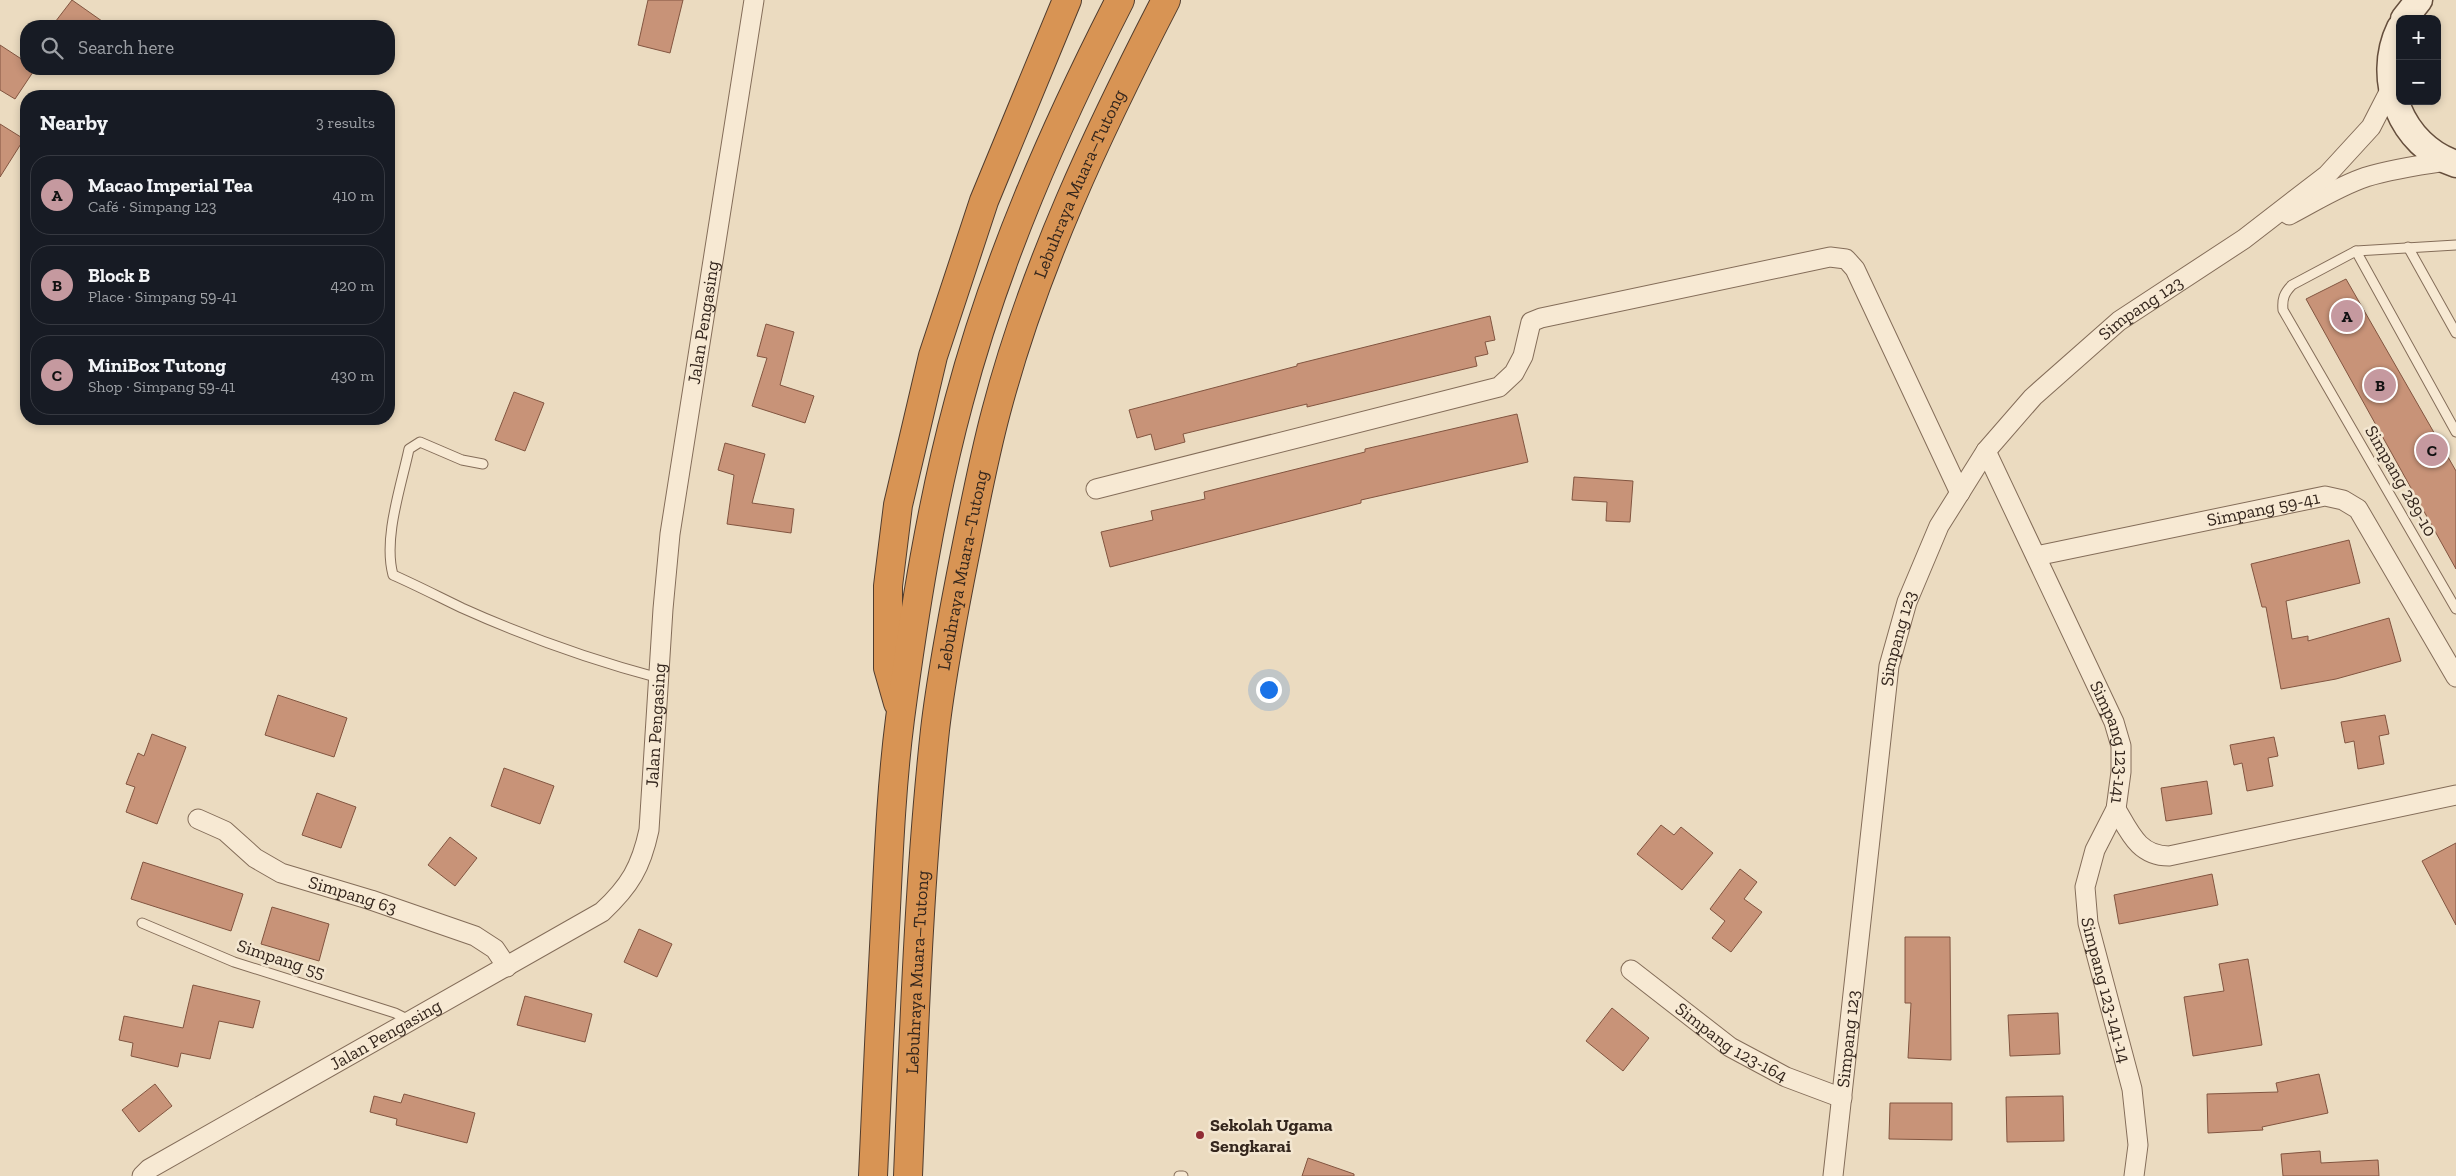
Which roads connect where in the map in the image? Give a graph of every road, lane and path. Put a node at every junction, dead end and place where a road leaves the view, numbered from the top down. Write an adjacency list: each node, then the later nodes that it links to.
1 (754, 0): 22 (street, Jalan Pengasing)
2 (1120, 0): 23 (highway, Lebuhraya Muara–Tutong)
3 (1166, 0): 34 (highway, Lebuhraya Muara–Tutong)
4 (1064, 3): 23 (highway)
5 (2407, 12): 6 (street)
6 (2391, 88): 7 (street); 8 (street, Simpang 123)
7 (2451, 163): 8 (street, Simpang 123)
8 (2244, 239): 14 (street, Simpang 123)
9 (2456, 244): 10 (lane, Simpang 289-10)
10 (2408, 247): 11 (lane, Simpang 289-10); 12 (lane)
11 (2356, 251): 13 (lane); 19 (lane, Simpang 289-10)
12 (2456, 333)
13 (2456, 432)
14 (1986, 451): 17 (street, Simpang 123); 18 (street, Simpang 123-141)
15 (483, 464): 22 (lane)
16 (1096, 489): 17 (street)
17 (1960, 492): 31 (street, Simpang 123)
18 (2036, 556): 21 (street, Simpang 59-41); 25 (street, Simpang 123-141)
19 (2453, 598): 20 (lane, Simpang 289-10)
20 (2456, 608)
21 (2456, 677)
22 (660, 678): 28 (street, Jalan Pengasing)
23 (901, 711): 33 (highway, Lebuhraya Muara–Tutong)
24 (2456, 796): 25 (street, Simpang 123-141)
25 (2116, 809): 38 (street, Simpang 123-141-14)
26 (198, 820): 28 (street, Simpang 63)
27 (142, 923): 30 (lane, Simpang 55)
28 (507, 967): 30 (street, Jalan Pengasing)
29 (1631, 970): 31 (street, Simpang 123-164)
30 (411, 1021): 32 (street, Jalan Pengasing)
31 (1842, 1098): 37 (street, Simpang 123)
32 (142, 1176)
33 (873, 1176)
34 (908, 1176)
35 (1179, 1176): 36 (lane)
36 (1183, 1176)
37 (1833, 1176)
38 (2134, 1176)

